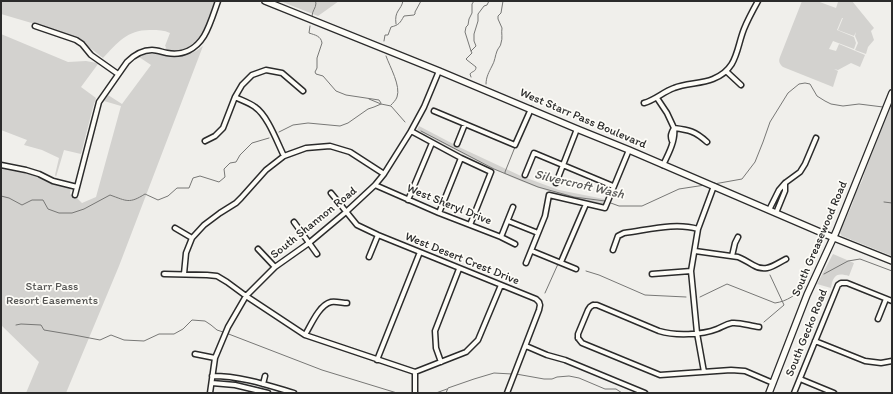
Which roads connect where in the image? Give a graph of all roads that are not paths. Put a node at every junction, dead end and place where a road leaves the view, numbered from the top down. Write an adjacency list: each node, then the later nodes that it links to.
1 (218, 1): 7 (street)
2 (265, 1): 5 (street, West Starr Pass Boulevard)
3 (758, 1): 6 (street)
4 (35, 26): 7 (street)
5 (439, 71): 14 (street, West Starr Pass Boulevard); 19 (street, South Shannon Road)
6 (726, 71): 8 (street); 12 (street)
7 (118, 74): 38 (street)
8 (741, 85)
9 (303, 91): 11 (street)
10 (892, 93): 60 (street, South Greasewood Road)
11 (235, 97): 21 (street); 26 (street)
12 (657, 98): 13 (street); 17 (street)
13 (644, 103)
14 (531, 109): 16 (street); 18 (street, West Starr Pass Boulevard)
15 (434, 111): 16 (street)
16 (465, 124): 24 (street)
17 (674, 128): 22 (street); 30 (street)
18 (577, 129): 25 (street, West Starr Pass Boulevard); 29 (street)
19 (410, 131): 23 (street); 31 (street, South Shannon Road)
20 (816, 138): 34 (street)
21 (205, 141)
22 (707, 142)
23 (432, 143): 27 (street); 43 (street)
24 (457, 144)
25 (629, 150): 30 (street, West Starr Pass Boulevard); 36 (street)
26 (284, 156): 31 (street); 59 (street)
27 (461, 158): 48 (street); 52 (street)
28 (1, 165): 38 (street)
29 (563, 165): 32 (street); 33 (street); 36 (street)
30 (663, 165): 37 (street, West Starr Pass Boulevard)
31 (384, 174): 35 (street, South Shannon Road)
32 (525, 176)
33 (556, 183)
34 (785, 183): 41 (street); 42 (street)
35 (375, 185): 43 (street, West Sheryl Drive); 47 (street, South Shannon Road)
36 (613, 186): 44 (street)
37 (714, 186): 46 (street, West Starr Pass Boulevard); 54 (street)
38 (77, 187): 40 (street)
39 (331, 193): 47 (street, West Desert Crest Drive)
40 (75, 195)
41 (776, 195): 42 (street); 46 (street)
42 (782, 197): 49 (street)
43 (408, 200): 48 (street, West Sheryl Drive)
44 (586, 204): 55 (street); 73 (street)
45 (513, 207): 50 (street)
46 (769, 210): 49 (street, West Starr Pass Boulevard)
47 (346, 212): 56 (street, West Desert Crest Drive); 61 (street, South Shannon Road)
48 (439, 213): 52 (street, West Sheryl Drive)
49 (776, 213): 60 (street, West Starr Pass Boulevard)
50 (508, 221): 55 (street); 58 (street)
51 (294, 222): 61 (street)
52 (470, 225): 58 (street, West Sheryl Drive)
53 (175, 228): 59 (street)
54 (698, 229): 64 (street); 66 (street)
55 (538, 233): 65 (street)
56 (378, 235): 67 (street, West Desert Crest Drive); 70 (street)
57 (738, 236): 69 (street)
58 (501, 237): 62 (street, West Sheryl Drive)
59 (192, 238): 80 (street)
60 (833, 238): 72 (street, West Starr Pass Boulevard); 105 (street, South Greasewood Road)
61 (309, 243): 68 (street); 75 (street, South Shannon Road)
62 (515, 244)
63 (258, 249): 75 (street)
64 (613, 250)
65 (532, 251): 73 (street); 74 (street)
66 (695, 251): 69 (street); 78 (street)
67 (420, 252): 76 (street, West Desert Crest Drive); 97 (street)
68 (317, 254)
69 (732, 256): 71 (street)
70 (369, 257)
71 (786, 259)
72 (892, 261)
73 (561, 262): 77 (street)
74 (526, 264)
75 (275, 266): 83 (street, South Shannon Road)
76 (459, 268): 82 (street, West Desert Crest Drive); 99 (street)
77 (576, 269)
78 (691, 271): 81 (street); 91 (street)
79 (164, 274): 80 (street)
80 (184, 274): 83 (street)
81 (652, 274)
82 (501, 286): 94 (street, West Desert Crest Drive); 99 (street)
83 (246, 296): 88 (street); 96 (street, South Shannon Road)
84 (886, 299): 85 (street); 87 (street); 93 (street, South Gecko Road)
85 (892, 301)
86 (348, 303): 92 (street)
87 (878, 319)
88 (289, 325): 90 (street); 92 (street)
89 (759, 327): 91 (street)
90 (286, 330)
91 (697, 333): 101 (street); 101 (street)
92 (305, 335): 97 (street)
93 (815, 341): 98 (street); 104 (street, South Gecko Road)
94 (526, 346): 113 (street); 114 (street)
95 (195, 354): 96 (street)
96 (215, 358): 102 (street, South Shannon Road)
97 (377, 360): 100 (street)
98 (892, 361)
99 (441, 362): 100 (street)
100 (415, 372): 112 (street)
101 (704, 372): 105 (street)
102 (212, 376): 106 (street, South Shannon Road); 107 (street)
103 (265, 376): 107 (street)
104 (800, 379): 116 (street, South Gecko Road); 117 (street)
105 (773, 382): 115 (street, South Greasewood Road)
106 (212, 383): 109 (street, South Shannon Road); 110 (street)
107 (263, 384): 108 (street)
108 (281, 391): 111 (street)
109 (210, 393)
110 (268, 393)
111 (294, 393)
112 (415, 393)
113 (507, 393)
114 (644, 393)
115 (769, 393)
116 (794, 393)
117 (834, 393)

